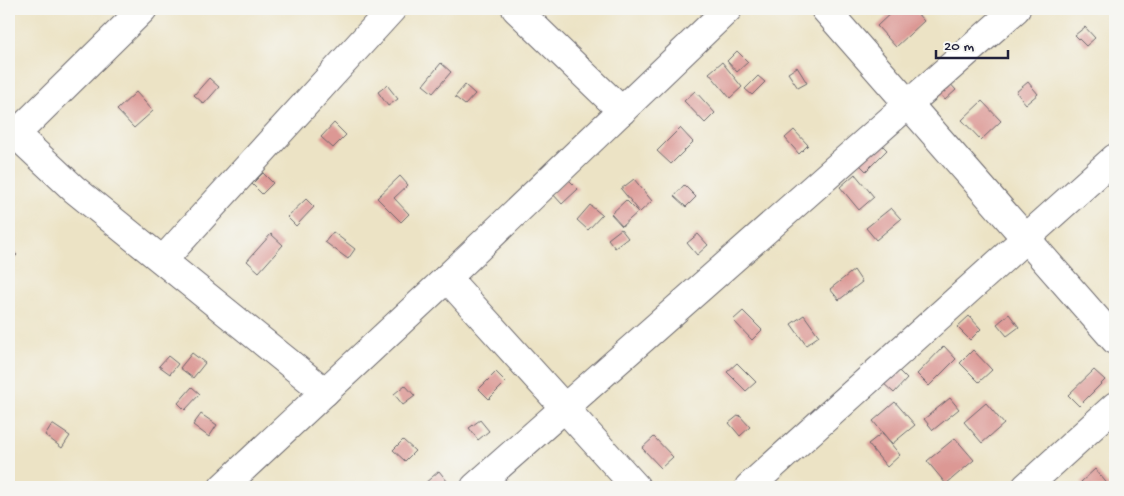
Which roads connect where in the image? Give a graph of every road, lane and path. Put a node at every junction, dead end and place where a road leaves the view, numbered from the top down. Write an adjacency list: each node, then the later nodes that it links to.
1 (143, 9): 9 (street)
2 (392, 9): 12 (street)
3 (516, 9): 8 (street)
4 (728, 9): 8 (street)
5 (825, 9): 7 (street)
6 (1016, 9): 7 (street)
7 (909, 105): 11 (street); 17 (street)
8 (622, 110): 13 (street)
9 (12, 132): 12 (street)
10 (1115, 158): 11 (street)
11 (1025, 239): 14 (street); 21 (street)
12 (163, 260): 15 (street)
13 (447, 278): 15 (street); 17 (street)
14 (1115, 340)
15 (325, 392): 18 (street)
16 (1115, 406): 22 (street)
17 (564, 410): 19 (street); 20 (street)
18 (223, 487)
19 (475, 487)
20 (636, 487)
21 (749, 487)
22 (1026, 487)

